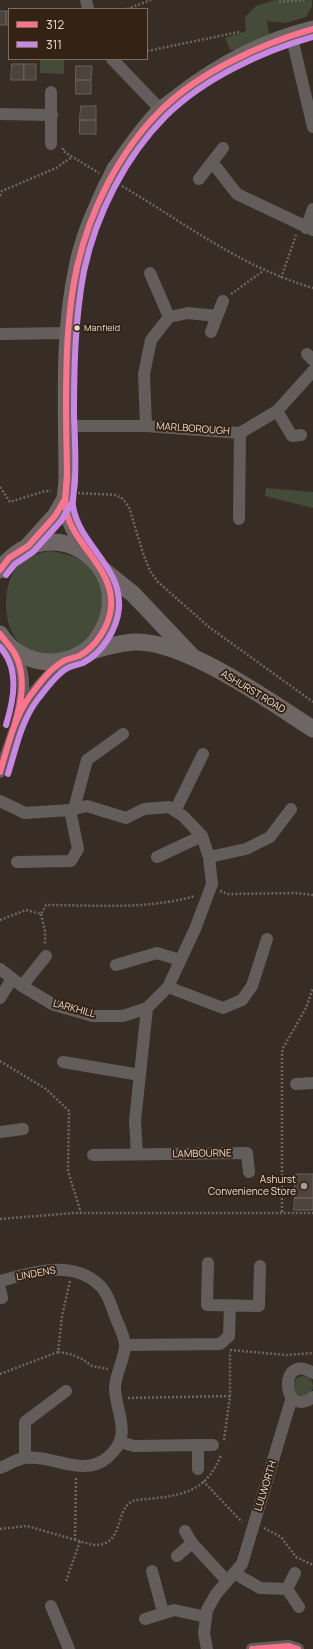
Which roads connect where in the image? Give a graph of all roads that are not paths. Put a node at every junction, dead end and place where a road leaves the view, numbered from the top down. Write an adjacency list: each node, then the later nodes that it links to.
1 (313, 29): 2 (street)
2 (291, 34): 5 (street); 6 (street)
3 (113, 60): 5 (street)
4 (51, 92): 8 (street)
5 (161, 110): 21 (street)
6 (312, 111): 9 (street)
7 (0, 114): 8 (street)
8 (52, 115): 10 (street)
9 (313, 127)
10 (51, 144)
11 (223, 148): 12 (street)
12 (212, 162): 13 (street); 15 (street)
13 (199, 179)
14 (313, 209): 15 (street)
15 (306, 227)
16 (150, 273): 19 (street)
17 (223, 301): 18 (street)
18 (217, 316): 19 (street); 20 (street)
19 (169, 317): 26 (street, MARLBOROUGH)
20 (211, 332)
21 (68, 333): 22 (street); 25 (street)
22 (0, 334)
23 (313, 371): 24 (street, MARLBOROUGH)
24 (277, 411): 27 (street, MARLBOROUGH); 28 (street)
25 (67, 426): 26 (street, MARLBOROUGH); 29 (street)
26 (146, 426): 27 (street, MARLBOROUGH)
27 (240, 433): 30 (street, MARLBOROUGH)
28 (301, 435)
29 (65, 491): 31 (street); 32 (street)
30 (239, 519)
31 (28, 546): 32 (street, ASHURST ROAD); 33 (street)
32 (97, 563): 35 (street); 36 (street, ASHURST ROAD)
33 (3, 564)
34 (5, 641): 37 (street, ASHURST ROAD); 38 (street)
35 (80, 655): 36 (street, ASHURST ROAD); 37 (street, ASHURST ROAD)
36 (192, 656): 39 (street, ASHURST ROAD)
37 (63, 661): 38 (street)
38 (17, 719): 42 (street)
39 (313, 729)
40 (123, 734): 44 (street)
41 (203, 754): 46 (street)
42 (0, 772)
43 (0, 801): 44 (street)
44 (72, 809): 46 (street); 50 (street)
45 (291, 809): 48 (street)
46 (175, 811): 47 (street, LARKHILL)
47 (202, 836): 48 (street, LARKHILL); 49 (street)
48 (209, 856): 53 (street, LARKHILL)
49 (157, 857)
50 (17, 862)
51 (267, 939): 58 (street)
52 (46, 956): 57 (street)
53 (180, 960): 54 (street); 58 (street, LARKHILL)
54 (116, 965)
55 (0, 969): 56 (street, LARKHILL)
56 (12, 979): 57 (street, LARKHILL); 59 (street)
57 (22, 986): 60 (street, LARKHILL)
58 (168, 987): 60 (street, LARKHILL)
59 (0, 998)
60 (147, 1008): 62 (street)
61 (63, 1062): 62 (street)
62 (140, 1075): 67 (street)
63 (313, 1083): 64 (street)
64 (296, 1084)
65 (23, 1129): 66 (street)
66 (0, 1132)
67 (137, 1154): 68 (street, LAMBOURNE); 69 (street, LAMBOURNE)
68 (93, 1155)
69 (249, 1172)
70 (208, 1263): 73 (street)
71 (260, 1266): 73 (street)
72 (0, 1282): 74 (street, LINDENS)
73 (230, 1306): 74 (street)
74 (125, 1344): 79 (street)
75 (313, 1373): 77 (street, LULWORTH)
76 (66, 1391): 82 (street)
77 (292, 1397): 78 (street); 90 (street, LULWORTH)
78 (313, 1397)
79 (120, 1442): 80 (street); 82 (street)
80 (198, 1446): 81 (street); 84 (street)
81 (220, 1446)
82 (25, 1458): 83 (street)
83 (0, 1468)
84 (198, 1469)
85 (184, 1531): 86 (street)
86 (192, 1543): 87 (street); 90 (street)
87 (177, 1556)
88 (152, 1571): 94 (street)
89 (295, 1573): 91 (street)
90 (230, 1577): 91 (street); 95 (street, LULWORTH)
91 (287, 1589): 93 (street)
92 (51, 1606): 97 (street)
93 (299, 1608)
94 (163, 1612): 95 (street); 96 (street)
95 (206, 1617): 98 (street, LULWORTH)
96 (146, 1619)
97 (69, 1649)
98 (207, 1649)
99 (252, 1649): 100 (street)
100 (298, 1649)

